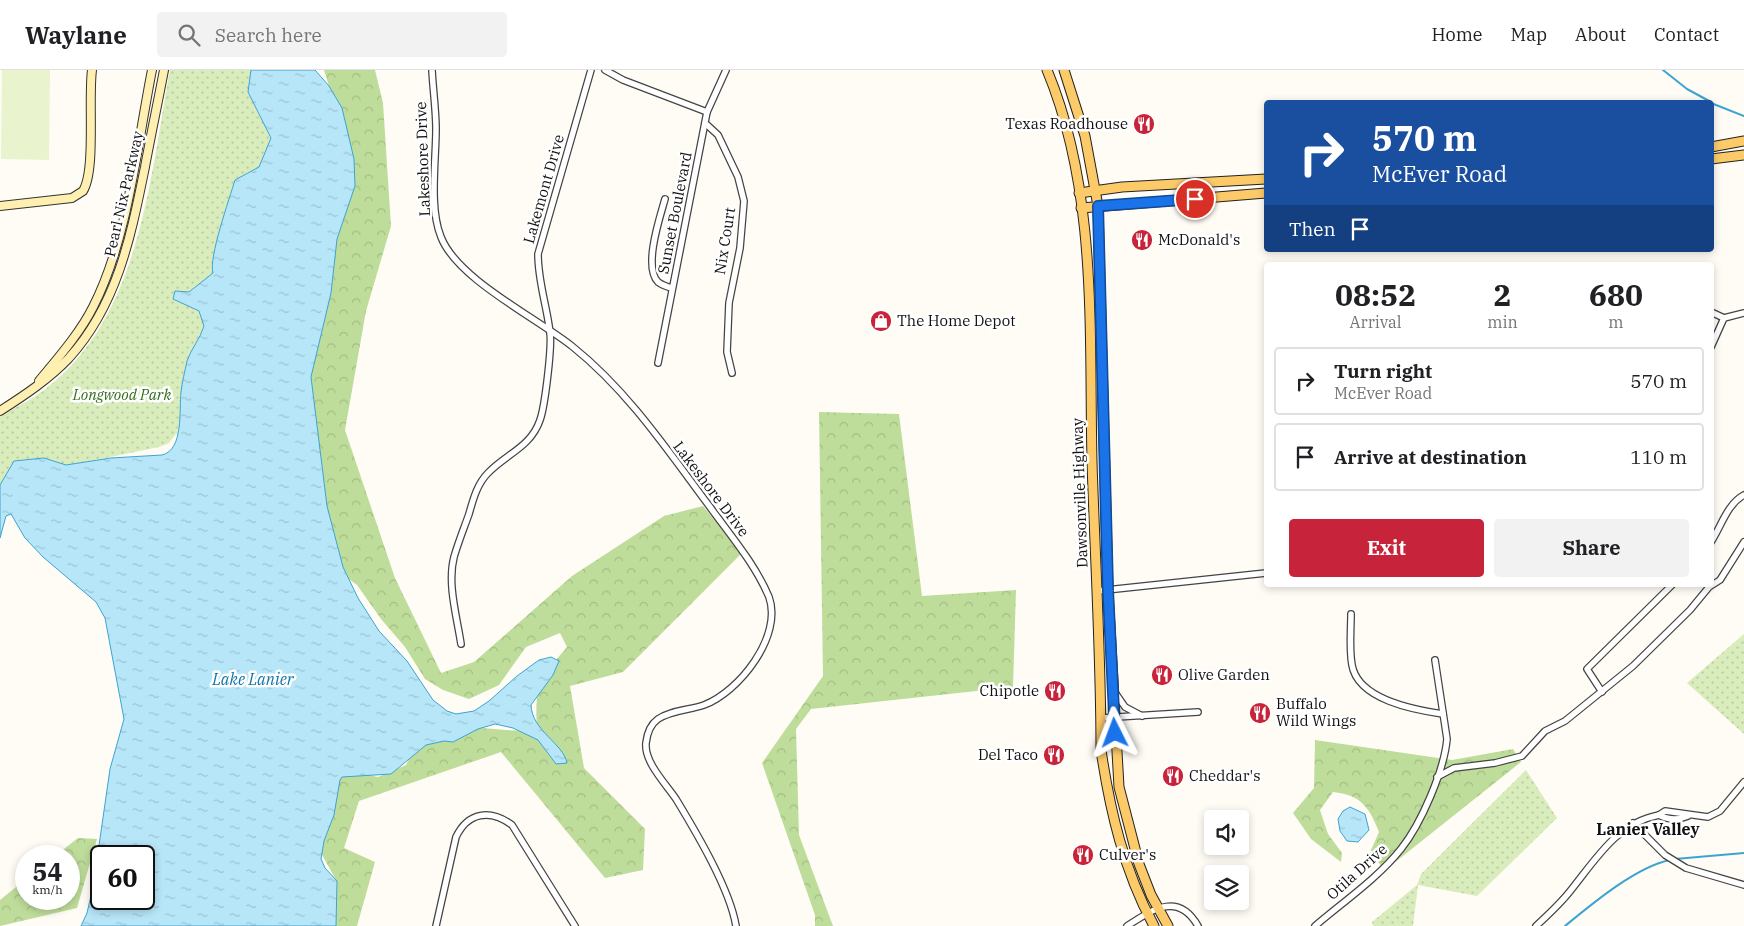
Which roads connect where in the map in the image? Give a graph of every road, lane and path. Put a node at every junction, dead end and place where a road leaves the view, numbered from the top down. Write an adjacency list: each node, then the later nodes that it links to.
1 (92, 70): 21 (street)
2 (152, 70): 32 (street, Pearl Nix Parkway)
3 (164, 70): 32 (street, Pearl Nix Parkway)
4 (432, 70): 28 (street, Lakeshore Drive)
5 (591, 70): 28 (street, Lakemont Drive)
6 (605, 70): 10 (street)
7 (726, 70): 10 (street, Sunset Boulevard)
8 (1048, 70): 18 (main road, Dawsonville Highway)
9 (1064, 70): 17 (main road, Dawsonville Highway)
10 (707, 112): 11 (street, Sunset Boulevard)
11 (705, 123): 24 (street, Sunset Boulevard); 31 (street, Nix Court)
12 (1744, 141): 13 (main road)
13 (1714, 146)
14 (1744, 155): 15 (main road)
15 (1714, 159)
16 (1264, 179): 17 (main road)
17 (1096, 191): 18 (main road); 22 (main road, Dawsonville Highway)
18 (1079, 193): 23 (main road, Dawsonville Highway)
19 (1264, 193): 22 (main road)
20 (665, 199): 24 (street)
21 (0, 206)
22 (1098, 206): 23 (main road); 35 (main road, Dawsonville Highway)
23 (1081, 208): 34 (main road, Dawsonville Highway)
24 (672, 288): 30 (street, Sunset Boulevard)
25 (1714, 313): 27 (street)
26 (1744, 313): 27 (street)
27 (1724, 318): 29 (street)
28 (550, 330): 46 (street, Lakemont Drive); 63 (street, Lakeshore Drive)
29 (1714, 340)
30 (658, 363)
31 (732, 372)
32 (30, 392): 33 (street)
33 (0, 410)
34 (1092, 462): 35 (main road); 43 (main road, Dawsonville Highway)
35 (1105, 462): 44 (main road, Dawsonville Highway)
36 (1744, 496): 37 (street)
37 (1714, 536)
38 (1744, 542): 40 (street)
39 (1264, 574): 44 (street)
40 (1714, 584)
41 (1670, 587): 49 (street)
42 (1709, 587): 49 (street)
43 (1097, 591): 44 (street); 53 (main road, Dawsonville Highway)
44 (1108, 591): 48 (main road, Dawsonville Highway)
45 (1351, 614): 51 (street)
46 (461, 644)
47 (1435, 660): 51 (street, Otila Drive)
48 (1112, 687): 52 (street); 54 (main road, Dawsonville Highway)
49 (1602, 692): 55 (street)
50 (1198, 712): 52 (street)
51 (1443, 714): 55 (street, Otila Drive)
52 (1142, 716): 54 (street)
53 (1101, 718): 54 (street); 60 (main road, Dawsonville Highway)
54 (1114, 718): 59 (main road, Dawsonville Highway)
55 (1437, 777): 68 (street, Otila Drive)
56 (1744, 782): 57 (street)
57 (1633, 823): 58 (street); 69 (street)
58 (1744, 885)
59 (1158, 907): 60 (street); 66 (main road, Dawsonville Highway); 67 (street)
60 (1147, 913): 64 (street); 65 (main road, Dawsonville Highway)
61 (436, 926): 62 (street)
62 (575, 926)
63 (736, 926)
64 (1127, 926)
65 (1154, 926)
66 (1168, 926)
67 (1198, 926)
68 (1315, 926)
69 (1536, 926)

